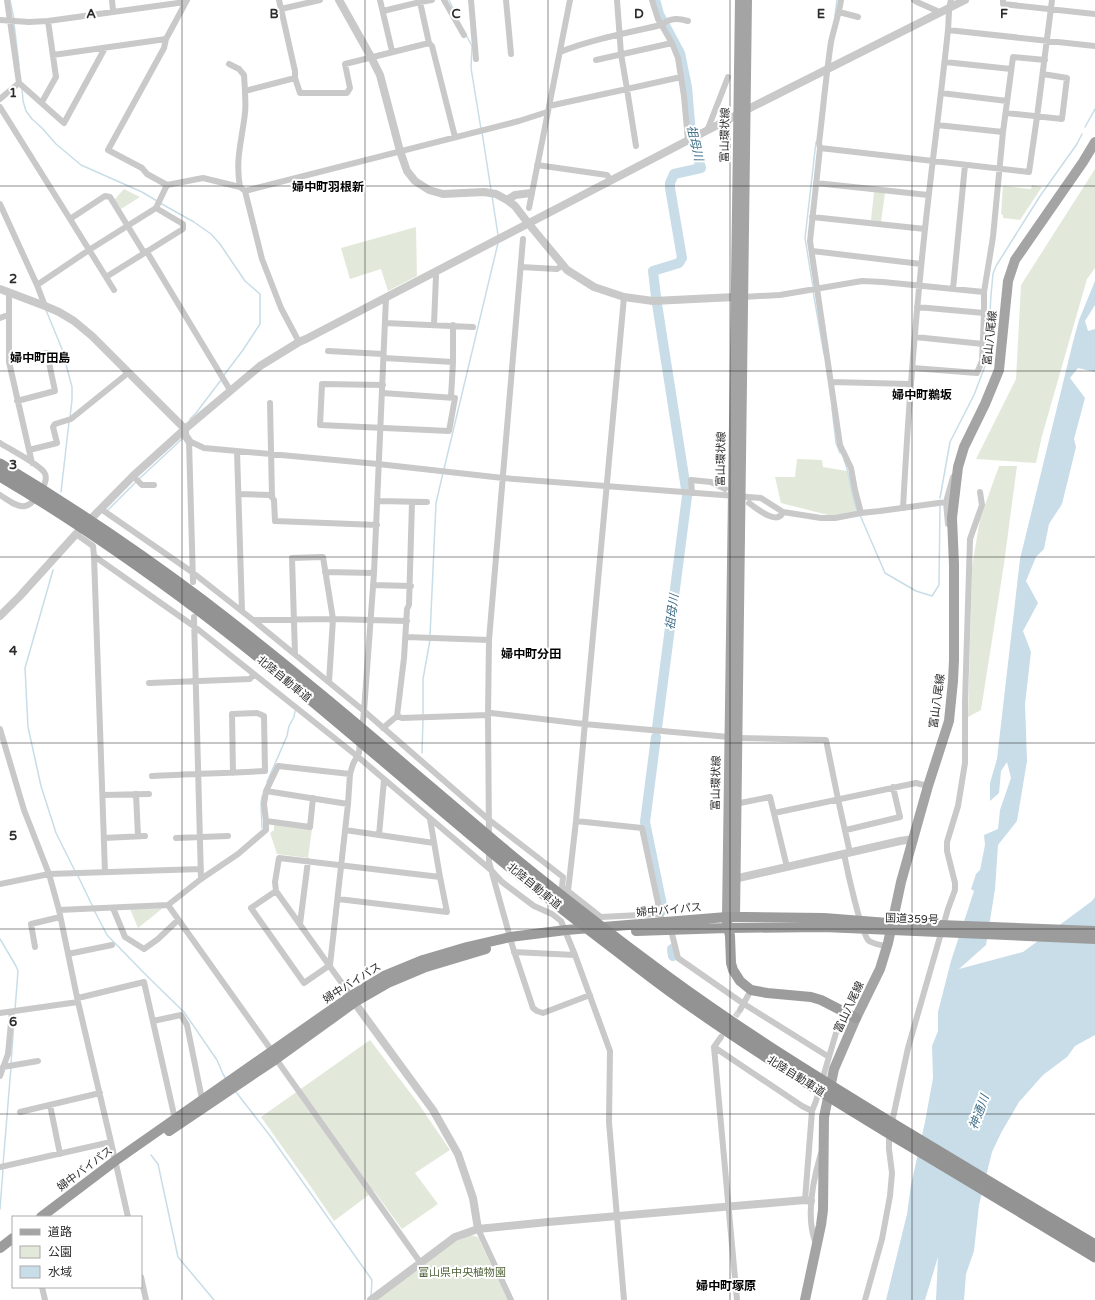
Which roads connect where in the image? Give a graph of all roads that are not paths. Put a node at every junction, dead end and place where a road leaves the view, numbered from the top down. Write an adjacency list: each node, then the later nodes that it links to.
1 (7, 0): 34 (street)
2 (112, 0): 27 (street)
3 (279, 0): 25 (street)
4 (320, 0): 25 (street)
5 (339, 0): 52 (street)
6 (380, 0): 28 (street)
7 (432, 0): 23 (street)
8 (444, 0): 40 (street)
9 (472, 0): 53 (street)
10 (506, 0): 49 (street)
11 (570, 0): 48 (street)
12 (616, 0): 39 (street)
13 (652, 0): 37 (street)
14 (740, 0): 74 (main road, 富山環状線)
15 (747, 0): 74 (main road, 富山環状線)
16 (840, 0): 29 (street)
17 (914, 0): 30 (street)
18 (952, 0): 24 (street)
19 (965, 0): 24 (street)
20 (1003, 0): 26 (street)
21 (1052, 0): 26 (street)
22 (186, 1): 27 (street); 41 (street)
23 (420, 1): 28 (street); 43 (street)
24 (948, 8): 30 (street); 38 (street)
25 (281, 9): 63 (street)
26 (1051, 9): 31 (street); 42 (street)
27 (113, 11): 35 (street)
28 (383, 11): 47 (street)
29 (839, 12): 32 (street); 59 (street)
30 (939, 12): 59 (street)
31 (1095, 14)
32 (858, 17)
33 (0, 20): 34 (street)
34 (10, 21): 35 (street); 64 (street)
35 (48, 21): 51 (street)
36 (688, 21): 37 (street)
37 (661, 25): 39 (street); 44 (street)
38 (948, 30): 42 (street); 56 (street)
39 (618, 34): 48 (street); 50 (street)
40 (464, 35)
41 (166, 39): 46 (street); 91 (street)
42 (1048, 41): 45 (street); 55 (street)
43 (429, 43): 47 (street); 79 (street)
44 (672, 43): 50 (street); 61 (street)
45 (1095, 46)
46 (105, 48): 51 (street); 70 (street)
47 (392, 51): 52 (street)
48 (560, 52): 72 (street)
49 (511, 54)
50 (621, 54): 54 (street); 65 (street)
51 (53, 55): 70 (street)
52 (371, 57): 63 (street); 84 (street)
53 (476, 59)
54 (596, 60)
55 (1045, 60): 58 (street); 60 (street)
56 (945, 62): 58 (street); 67 (street)
57 (229, 64): 66 (street)
58 (1011, 69): 69 (street)
59 (828, 70): 74 (street); 83 (street)
60 (1043, 74): 75 (street); 75 (street)
61 (681, 77): 65 (street); 80 (street)
62 (728, 77): 77 (street)
63 (295, 78): 66 (street)
64 (19, 83): 68 (street); 70 (street)
65 (627, 89): 72 (street); 82 (street)
66 (245, 91): 92 (street)
67 (941, 93): 69 (street); 76 (street)
68 (0, 99)
69 (1007, 101): 73 (street)
70 (42, 102)
71 (0, 107): 100 (street)
72 (548, 109): 79 (street); 86 (street)
73 (1006, 112): 75 (street); 78 (street)
74 (741, 113): 77 (street); 122 (main road, 富山環状線)
75 (1037, 117): 88 (street)
76 (937, 126): 78 (street); 85 (street)
77 (707, 131): 80 (street)
78 (1003, 132): 88 (street)
79 (455, 137): 84 (street)
80 (688, 141): 89 (street)
81 (1095, 142): 154 (main road, 富山八尾線)
82 (636, 146)
83 (820, 148): 85 (street); 90 (street)
84 (400, 151): 92 (street); 95 (street)
85 (932, 161): 87 (street); 94 (street)
86 (537, 165): 89 (street); 93 (street)
87 (965, 165): 88 (street); 117 (street)
88 (1000, 169): 120 (street)
89 (612, 181): 101 (street)
90 (816, 183): 94 (street); 99 (street)
91 (167, 185): 92 (street); 97 (street)
92 (243, 189): 134 (street)
93 (531, 193): 95 (street); 98 (street)
94 (928, 195): 103 (street)
95 (507, 200): 101 (street)
96 (0, 204): 113 (street)
97 (156, 208): 102 (street); 107 (street)
98 (528, 208)
99 (812, 217): 103 (street); 106 (street)
100 (70, 219): 102 (street); 105 (street)
101 (528, 223): 109 (street); 111 (street)
102 (128, 226): 105 (street); 107 (street)
103 (925, 229): 108 (street)
104 (524, 239): 110 (street)
105 (89, 250): 112 (street); 113 (street)
106 (812, 251): 108 (street); 116 (street)
107 (147, 252): 112 (street); 145 (street)
108 (921, 264): 114 (street)
109 (563, 265): 110 (street); 121 (street)
110 (520, 266): 163 (street)
111 (435, 272): 123 (street); 130 (street)
112 (106, 277): 118 (street)
113 (37, 284): 124 (street)
114 (919, 286): 116 (street); 117 (street); 125 (street)
115 (0, 289): 119 (street)
116 (818, 289): 122 (street); 142 (street)
117 (953, 289): 120 (street)
118 (114, 290)
119 (9, 292): 124 (street); 127 (street)
120 (984, 292): 126 (street)
121 (624, 297): 122 (street); 165 (street)
122 (739, 297): 170 (main road, 富山環状線)
123 (386, 298): 129 (street); 134 (street)
124 (45, 306): 141 (street)
125 (917, 307): 126 (street); 133 (street)
126 (984, 313): 135 (street)
127 (8, 315): 128 (street); 138 (street)
128 (0, 318)
129 (385, 323): 130 (street); 137 (street)
130 (434, 324): 131 (street)
131 (453, 326): 132 (street); 139 (street)
132 (473, 326)
133 (915, 337): 135 (street); 140 (street)
134 (298, 342): 145 (street)
135 (983, 344): 140 (street)
136 (328, 351): 137 (street)
137 (383, 356): 139 (street); 144 (street)
138 (9, 362): 148 (street); 148 (street)
139 (453, 362): 147 (street)
140 (912, 368): 143 (street)
141 (128, 373): 151 (street); 155 (street)
142 (831, 382): 143 (street); 181 (street)
143 (910, 384): 178 (street)
144 (383, 385): 146 (street); 150 (street)
145 (230, 390): 151 (street)
146 (382, 393): 147 (street); 150 (street)
147 (451, 397): 150 (street)
148 (17, 400): 155 (street)
149 (270, 402): 157 (street)
150 (381, 427): 160 (street)
151 (185, 429): 152 (street); 162 (street)
152 (189, 441): 156 (street); 187 (street)
153 (0, 443): 158 (street)
154 (964, 447): 176 (street); 186 (main road, 富山八尾線)
155 (29, 450): 158 (street)
156 (237, 451): 157 (street); 169 (street)
157 (272, 454): 160 (street); 172 (street)
158 (32, 463): 171 (street)
159 (0, 464): 166 (highway, 北陸自動車道)
160 (378, 464): 163 (street); 173 (street)
161 (0, 476): 166 (highway, 北陸自動車道)
162 (133, 476): 164 (street); 179 (street)
163 (502, 478): 165 (street); 203 (street)
164 (154, 485)
165 (606, 487): 168 (street); 212 (street)
166 (32, 489): 184 (highway, 北陸自動車道)
167 (980, 492): 336 (street)
168 (692, 493): 170 (street); 170 (street)
169 (239, 494): 172 (street); 193 (street)
170 (733, 494): 180 (street); 215 (main road, 富山環状線)
171 (0, 495)
172 (272, 497): 182 (street)
173 (378, 501): 174 (street); 182 (street)
174 (412, 502): 175 (street); 192 (street)
175 (427, 502)
176 (946, 502): 178 (street); 186 (street)
177 (749, 504): 180 (street)
178 (903, 508): 181 (street)
179 (101, 509): 183 (street); 187 (street)
180 (783, 512): 181 (street)
181 (859, 513)
182 (377, 525): 189 (street)
183 (76, 534): 185 (street); 194 (street)
184 (107, 538): 260 (highway, 北陸自動車道); 260 (highway, 北陸自動車道)
185 (94, 556): 201 (street); 227 (street)
186 (954, 566): 222 (main road, 富山八尾線)
187 (192, 572): 190 (street); 193 (street)
188 (325, 572): 189 (street); 196 (street); 197 (street)
189 (374, 573): 191 (street)
190 (193, 582)
191 (373, 585): 192 (street); 199 (street)
192 (411, 586): 200 (street)
193 (242, 611): 198 (street)
194 (0, 616)
195 (194, 617): 201 (street)
196 (293, 619): 197 (street); 198 (street); 204 (street)
197 (332, 619): 199 (street); 207 (street)
198 (253, 620): 204 (street)
199 (370, 620): 200 (street); 209 (street)
200 (406, 622): 202 (street)
201 (195, 627): 205 (street); 206 (street)
202 (406, 638): 203 (street); 211 (street)
203 (489, 640): 210 (street)
204 (295, 654): 207 (street)
205 (254, 674): 206 (street); 216 (street)
206 (196, 681): 208 (street); 218 (street)
207 (329, 682): 209 (street)
208 (149, 683)
209 (364, 711): 213 (street); 216 (street)
210 (488, 714): 211 (street); 212 (street); 233 (street)
211 (397, 716): 213 (street)
212 (584, 724): 215 (street); 236 (street)
213 (383, 728): 233 (street)
214 (0, 729): 253 (street)
215 (733, 738): 229 (street); 231 (main road, 富山環状線); 270 (main road, 富山環状線)
216 (357, 756): 219 (street); 221 (street)
217 (233, 773): 217 (street); 218 (street)
218 (199, 774): 220 (street); 241 (street)
219 (350, 774): 224 (street); 230 (street)
220 (152, 776)
221 (384, 780): 234 (street); 239 (street)
222 (928, 786): 223 (street); 244 (main road, 富山八尾線)
223 (893, 787): 229 (street); 238 (street)
224 (266, 791): 228 (street); 235 (street)
225 (136, 794): 226 (street); 227 (street); 242 (street)
226 (148, 794)
227 (103, 795): 242 (street)
228 (313, 798): 230 (street); 235 (street)
229 (838, 799): 232 (street); 238 (street)
230 (348, 804): 237 (street)
231 (735, 804): 232 (street); 256 (main road, 富山環状線)
232 (774, 813): 249 (street)
233 (488, 819): 251 (street); 259 (street)
234 (430, 820): 245 (street); 251 (street)
235 (266, 821): 255 (street)
236 (576, 821): 259 (street); 266 (street)
237 (345, 830): 239 (street); 248 (street)
238 (846, 830): 246 (street)
239 (379, 835): 245 (street)
240 (228, 836): 241 (street)
241 (200, 837): 243 (street); 250 (street)
242 (104, 838): 252 (street)
243 (176, 838)
244 (913, 839): 246 (street); 278 (main road, 富山八尾線)
245 (434, 842): 254 (street)
246 (847, 854): 249 (street); 278 (street)
247 (308, 861): 248 (street); 258 (street); 269 (street)
248 (342, 865): 254 (street); 261 (street)
249 (788, 868): 256 (street)
250 (201, 869): 252 (street); 255 (street)
251 (492, 871): 273 (street); 275 (street)
252 (105, 872): 253 (street)
253 (49, 874): 257 (street); 264 (street)
254 (440, 877): 261 (street)
255 (201, 879): 262 (street)
256 (734, 879): 270 (main road, 富山環状線)
257 (0, 884)
258 (276, 891): 269 (street); 281 (street)
259 (568, 891): 266 (street)
260 (551, 893): 300 (highway, 北陸自動車道)
261 (338, 899): 281 (street)
262 (168, 905): 263 (street); 267 (street)
263 (113, 908): 264 (street); 267 (street)
264 (59, 910): 265 (street)
265 (60, 918): 277 (street); 279 (street)
266 (661, 918): 270 (highway, 婦中バイパス); 273 (highway, 婦中バイパス)
267 (178, 920): 295 (street)
268 (824, 923): 270 (highway, 国道359号); 272 (highway, 国道359号); 274 (highway, 国道359号)
269 (300, 924): 281 (street)
270 (731, 925): 271 (highway, 婦中バイパス); 282 (highway)
271 (672, 930): 273 (highway, 婦中バイパス); 286 (street)
272 (1095, 931)
273 (567, 933): 275 (highway, 婦中バイパス); 280 (street)
274 (1095, 939)
275 (512, 944): 280 (street); 283 (street); 284 (highway, 婦中バイパス)
276 (112, 946): 279 (street)
277 (35, 947)
278 (887, 947): 291 (main road, 富山八尾線)
279 (68, 954): 285 (street)
280 (575, 955): 283 (street)
281 (330, 965): 284 (street)
282 (751, 990): 286 (street); 290 (highway)
283 (590, 995): 317 (street)
284 (353, 999): 295 (highway, 婦中バイパス); 318 (street)
285 (78, 1000): 288 (street); 292 (street); 301 (street)
286 (744, 1004): 287 (street); 296 (street)
287 (740, 1010)
288 (12, 1012): 289 (street); 298 (street)
289 (0, 1013)
290 (847, 1013): 291 (highway); 296 (street)
291 (856, 1018): 308 (main road, 富山八尾線)
292 (153, 1021): 302 (street); 306 (street)
293 (721, 1037): 294 (street)
294 (714, 1047): 304 (street); 313 (street)
295 (274, 1055): 302 (highway, 婦中バイパス); 310 (highway, 婦中バイパス); 326 (street)
296 (829, 1057): 304 (street)
297 (38, 1061): 298 (street)
298 (3, 1067): 299 (street)
299 (0, 1076)
300 (818, 1084): 320 (highway, 北陸自動車道); 325 (highway, 北陸自動車道)
301 (100, 1093): 303 (street); 307 (street)
302 (202, 1099): 306 (highway, 婦中バイパス)
303 (50, 1105): 305 (street); 309 (street)
304 (812, 1111): 312 (street)
305 (20, 1112)
306 (175, 1119): 310 (highway, 婦中バイパス)
307 (111, 1142): 309 (street); 310 (street)
308 (824, 1144): 312 (street); 321 (main road, 富山八尾線)
309 (60, 1154): 311 (street)
310 (116, 1164): 314 (highway, 婦中バイパス); 315 (highway, 婦中バイパス); 316 (street)
311 (0, 1167)
312 (808, 1200): 313 (street); 321 (street)
313 (729, 1207): 317 (street); 334 (street)
314 (42, 1216)
315 (52, 1216)
316 (128, 1216)
317 (618, 1217): 318 (street); 333 (street)
318 (478, 1229): 326 (street); 332 (street)
319 (12, 1239): 323 (highway)
320 (1095, 1245)
321 (817, 1246): 335 (main road, 富山八尾線)
322 (12, 1247): 324 (highway)
323 (0, 1248)
324 (0, 1256)
325 (1095, 1257)
326 (420, 1262): 331 (street)
327 (142, 1282): 330 (street)
328 (42, 1288): 329 (street)
329 (45, 1300)
330 (146, 1300)
331 (371, 1300)
332 (511, 1300)
333 (624, 1300)
334 (737, 1300)
335 (805, 1300)
336 (864, 1300)

